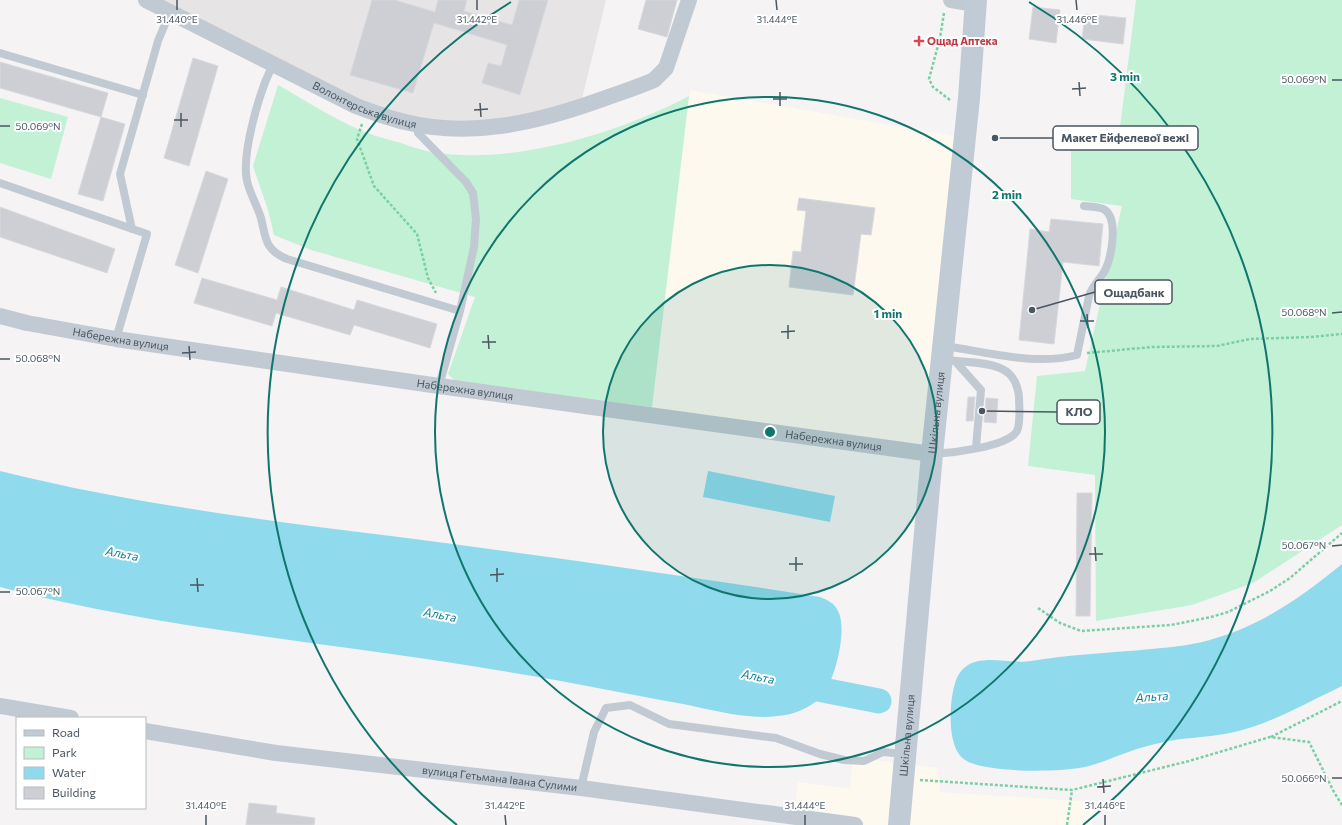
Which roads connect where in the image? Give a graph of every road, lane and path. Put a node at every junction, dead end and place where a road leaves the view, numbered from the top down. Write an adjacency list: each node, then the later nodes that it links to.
1 (146, 0): 5 (street, Волонтерська вулиця)
2 (689, 0): 10 (street, Волонтерська вулиця)
3 (951, 0): 4 (street)
4 (976, 2): 19 (main road, Шкільна вулиця)
5 (170, 12): 7 (street, Волонтерська вулиця); 8 (lane)
6 (0, 53): 8 (lane)
7 (273, 65): 9 (street, Волонтерська вулиця); 14 (lane)
8 (143, 95): 13 (lane)
9 (366, 110): 10 (street, Волонтерська вулиця); 14 (path)
10 (416, 125): 15 (lane)
11 (0, 183): 13 (lane)
12 (1084, 206): 20 (lane)
13 (132, 229): 18 (lane)
14 (442, 306): 15 (lane)
15 (460, 312): 21 (lane)
16 (0, 316): 18 (street, Набережна вулиця)
17 (1342, 334): 20 (path)
18 (116, 339): 21 (street, Набережна вулиця)
19 (946, 355): 20 (lane); 22 (lane); 22 (lane); 23 (main road, Шкільна вулиця)
20 (1077, 355)
21 (439, 386): 23 (street, Набережна вулиця)
22 (976, 447): 23 (lane)
23 (932, 454): 31 (main road, Шкільна вулиця)
24 (1342, 533): 25 (path)
25 (1038, 608)
26 (1342, 701): 30 (path)
27 (0, 706): 28 (street)
28 (65, 717)
29 (146, 730): 33 (street, вулиця Гетьмана Івана Сулими)
30 (1270, 737): 34 (path); 35 (path)
31 (906, 754): 32 (main road, Шкільна вулиця); 33 (lane)
32 (904, 778): 34 (path); 37 (main road, Шкільна вулиця)
33 (581, 788): 36 (street, вулиця Гетьмана Івана Сулими)
34 (1072, 790): 38 (path)
35 (1342, 805)
36 (855, 825)
37 (899, 825)
38 (1067, 825)

